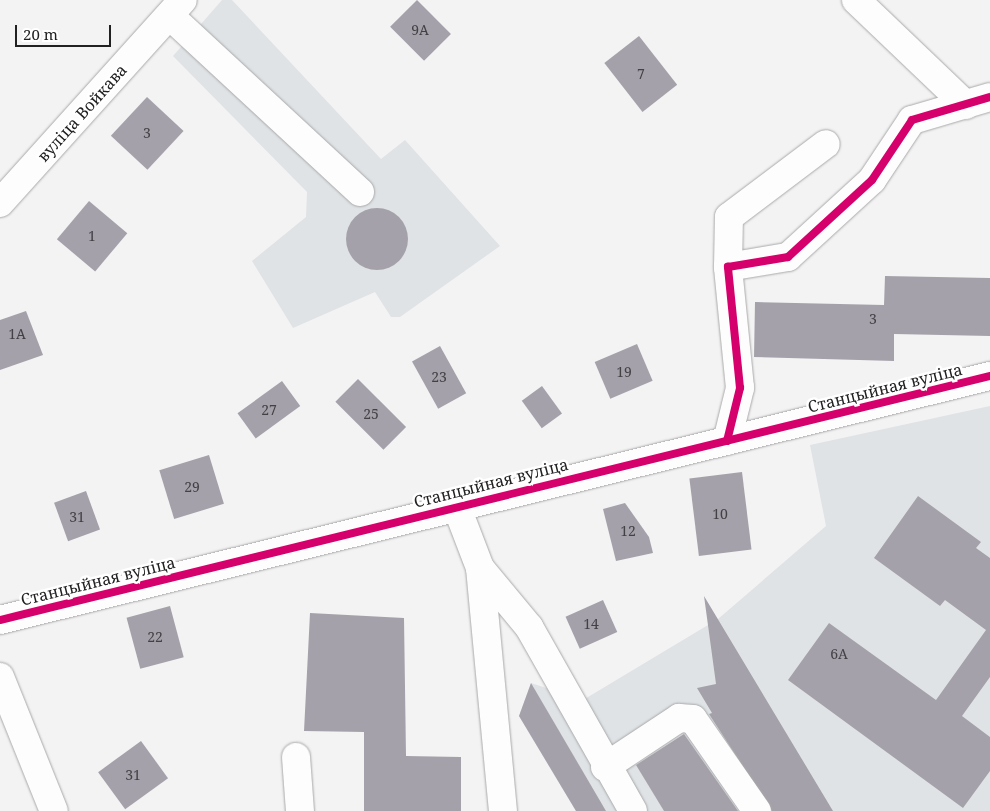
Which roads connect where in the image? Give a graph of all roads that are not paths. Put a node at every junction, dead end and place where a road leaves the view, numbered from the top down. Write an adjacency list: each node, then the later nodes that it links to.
1 (856, 0): 3 (street)
2 (177, 8): 5 (street); 6 (street, вуліца Войкава)
3 (978, 101): 7 (street)
4 (826, 144): 7 (street)
5 (360, 192)
6 (0, 203)
7 (728, 267): 9 (street)
8 (990, 376): 9 (street, Станцыйная вуліца)
9 (728, 441): 10 (street, Станцыйная вуліца)
10 (456, 505): 11 (street); 12 (street, Станцыйная вуліца)
11 (480, 568): 15 (street); 18 (street)
12 (0, 620)
13 (0, 677): 16 (street)
14 (296, 757): 17 (street)
15 (605, 767): 19 (street); 20 (street)
16 (54, 811)
17 (300, 811)
18 (503, 811)
19 (633, 811)
20 (756, 811)

